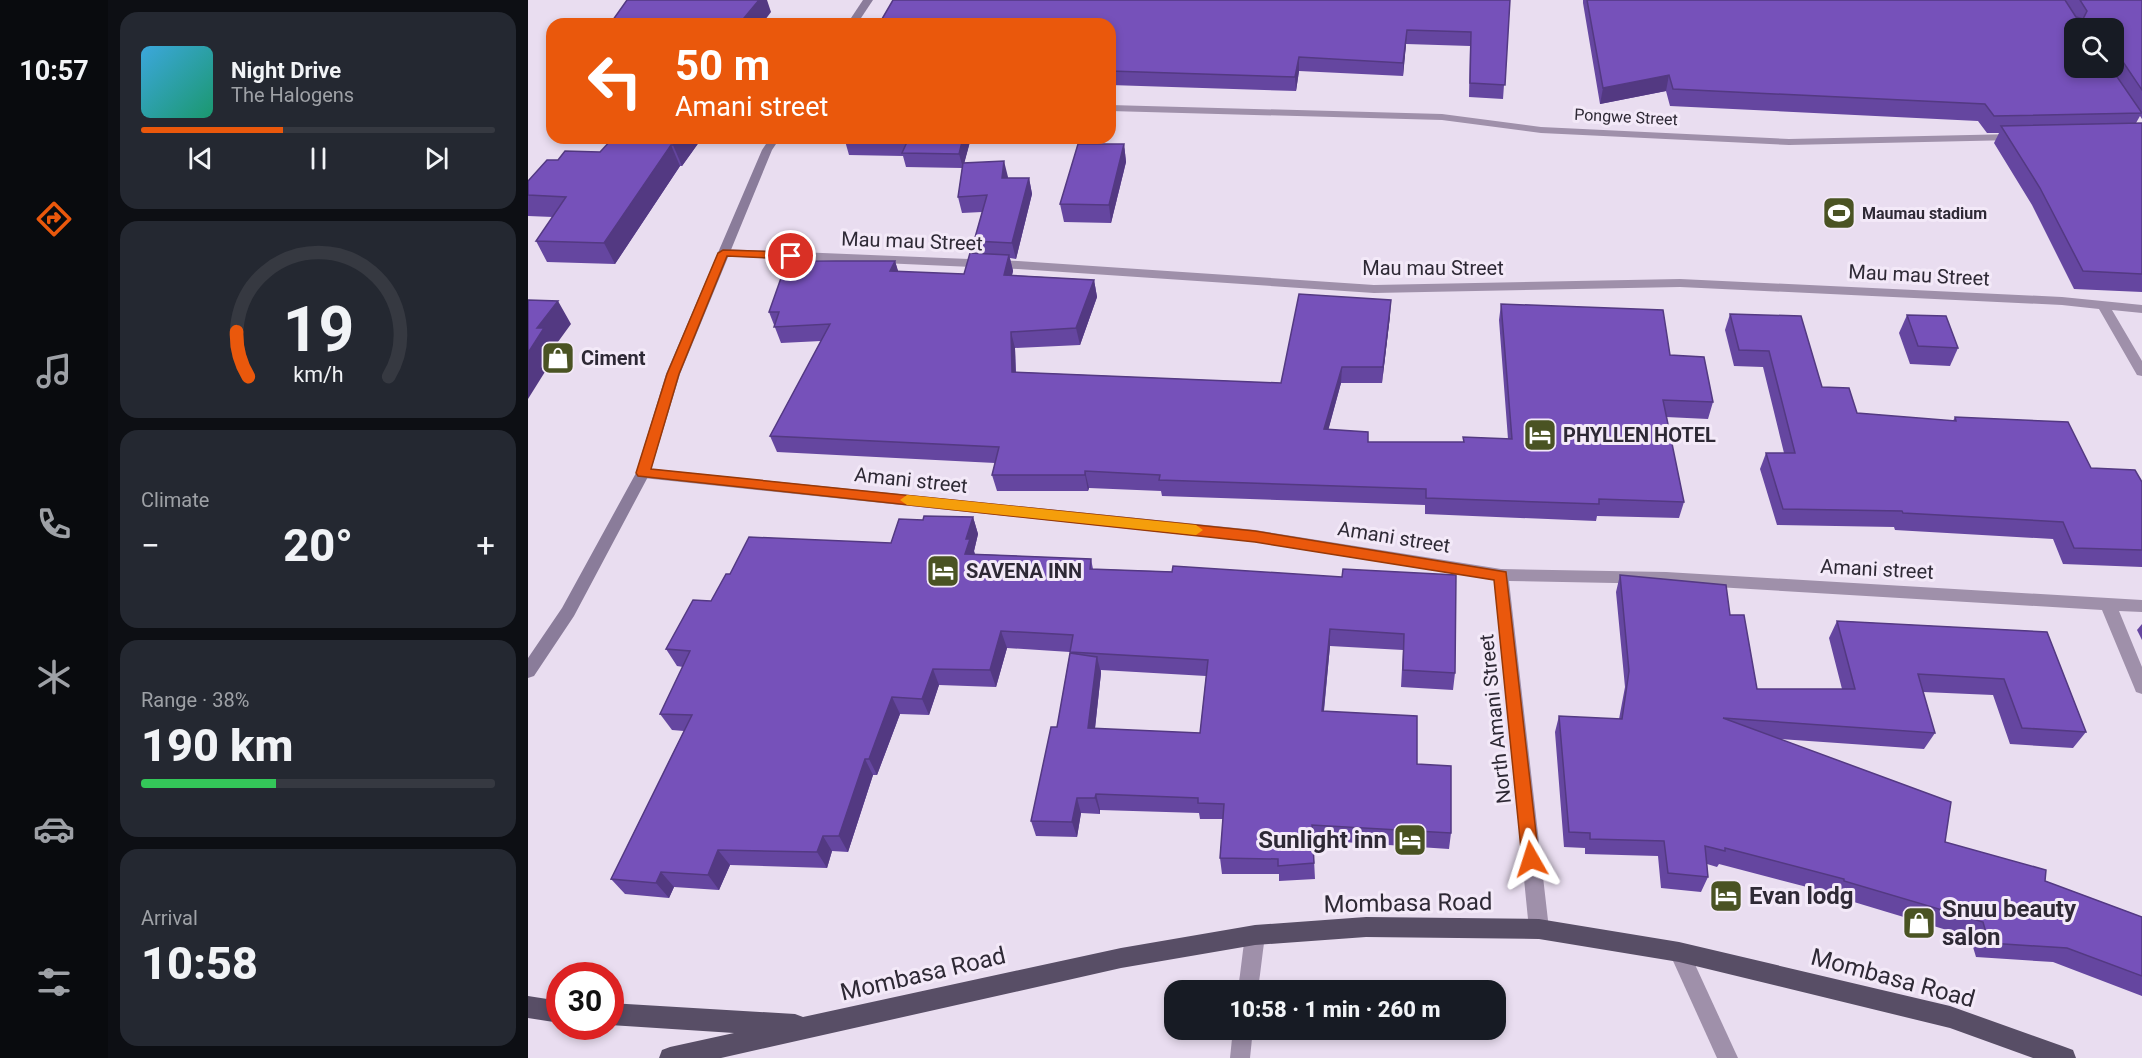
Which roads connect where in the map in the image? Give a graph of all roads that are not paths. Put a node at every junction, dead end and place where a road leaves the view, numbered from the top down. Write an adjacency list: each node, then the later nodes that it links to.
1 (868, 0): 2 (main road)
2 (856, 18)
3 (1116, 108): 4 (street, Pongwe Street)
4 (2024, 137)
5 (771, 144): 6 (main road)
6 (723, 253): 7 (street, Mau mau Street); 10 (main road)
7 (2103, 305): 8 (street, Mau mau Street); 9 (street)
8 (2142, 309)
9 (2142, 372)
10 (643, 473): 11 (street, Amani street); 14 (main road)
11 (1501, 575): 12 (street, Amani street); 16 (street, North Amani Street)
12 (2108, 604): 13 (street, Amani street); 15 (street)
13 (2142, 606)
14 (528, 670)
15 (2142, 687)
16 (1539, 929): 17 (highway, Mombasa Road); 18 (highway, Mombasa Road)
17 (1256, 935): 19 (street); 23 (highway, Mombasa Road)
18 (1679, 952): 27 (street); 28 (highway, Mombasa Road)
19 (1249, 980)
20 (528, 1007): 21 (highway)
21 (546, 1010)
22 (624, 1015): 23 (highway, Mombasa Road)
23 (817, 1026): 25 (highway, Mombasa Road)
24 (1242, 1040): 26 (street)
25 (670, 1058)
26 (1240, 1058)
27 (1728, 1058)
28 (2064, 1058)

